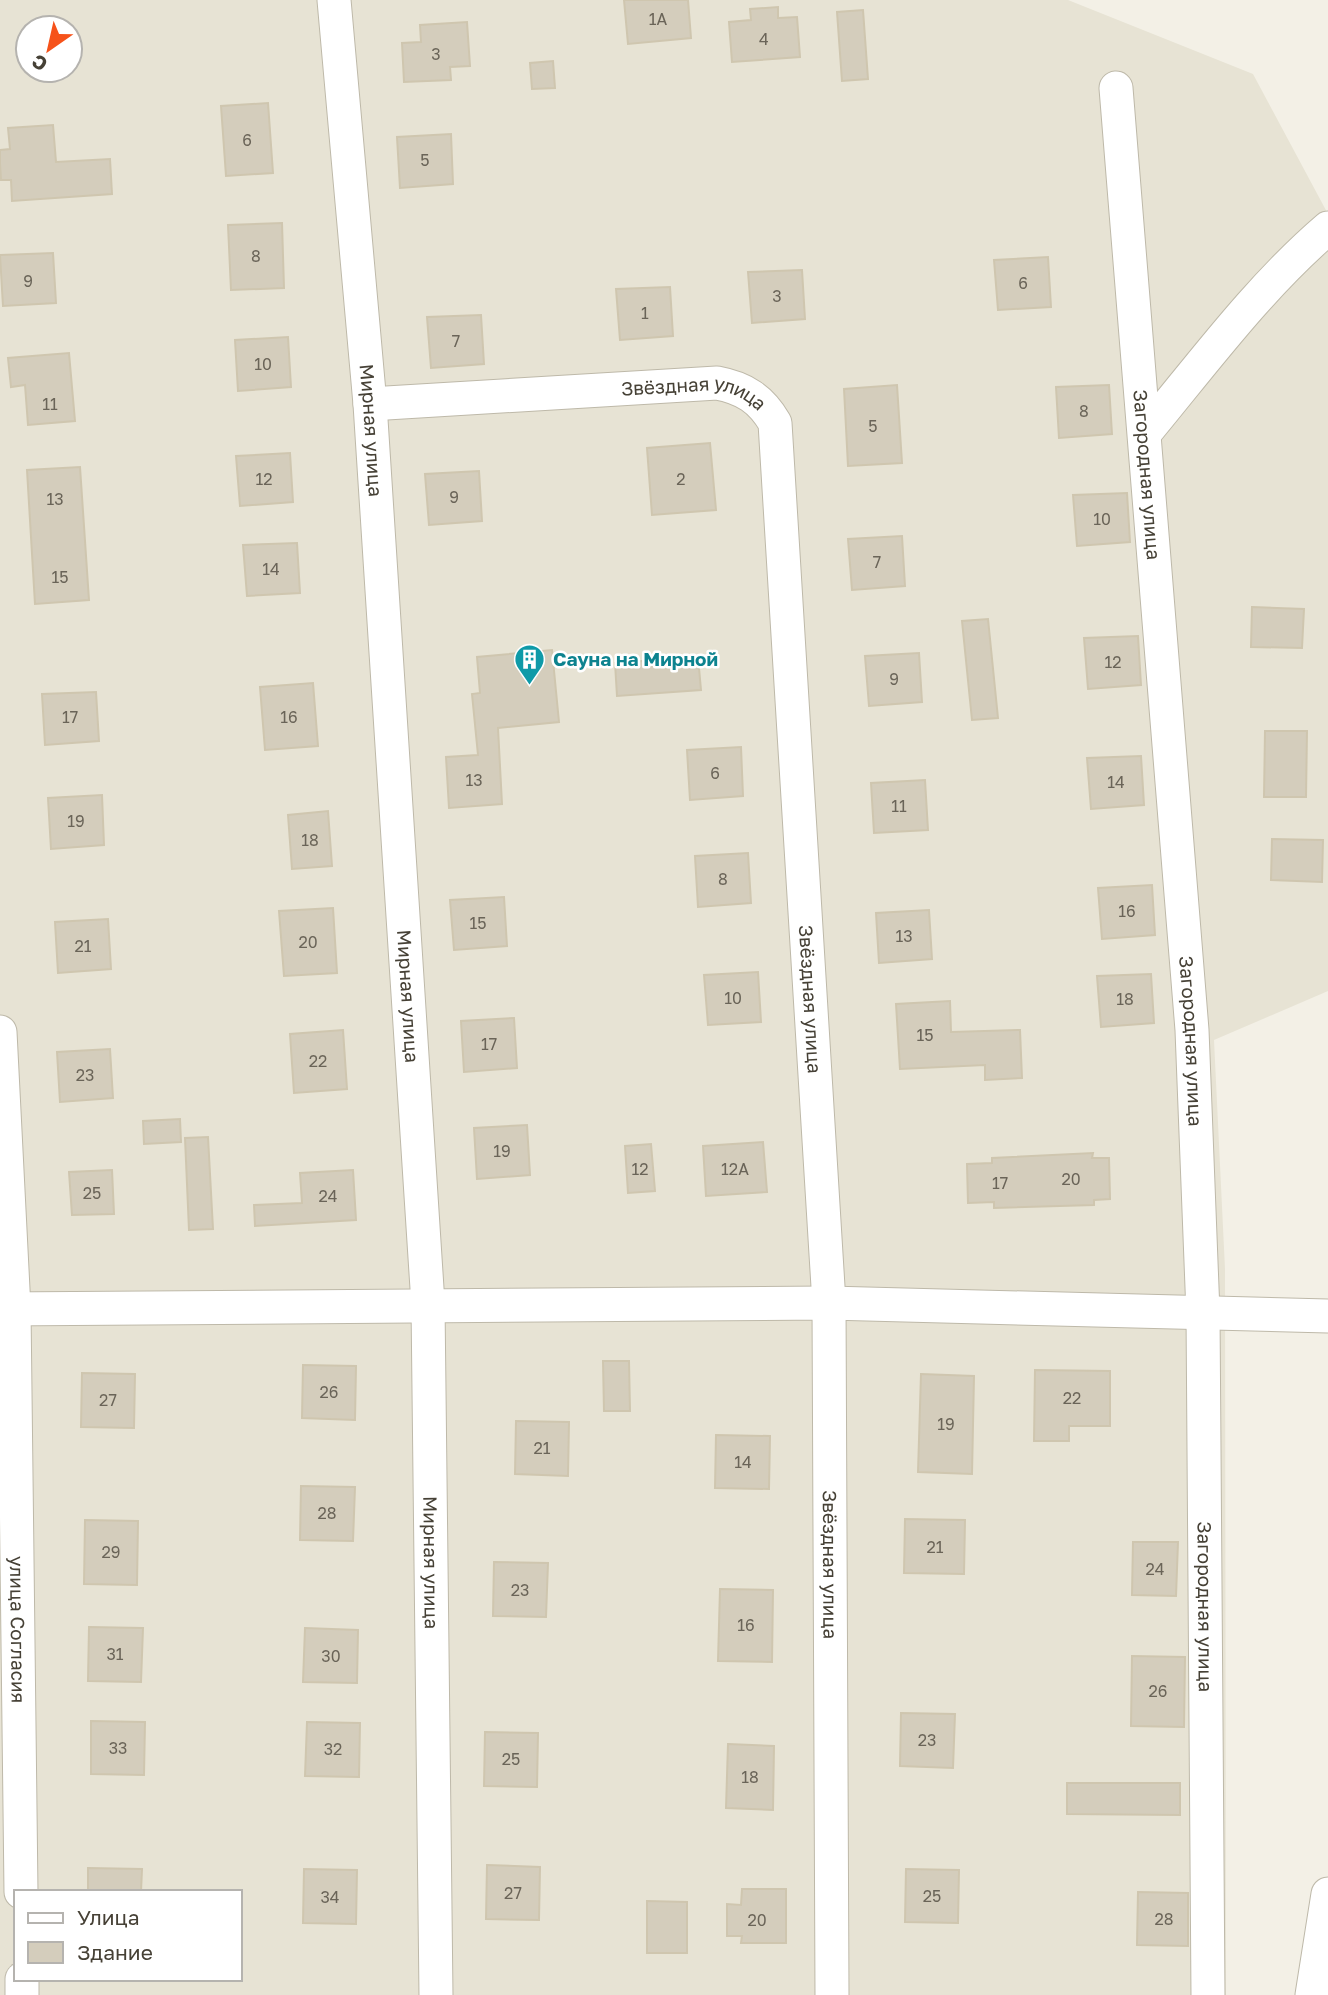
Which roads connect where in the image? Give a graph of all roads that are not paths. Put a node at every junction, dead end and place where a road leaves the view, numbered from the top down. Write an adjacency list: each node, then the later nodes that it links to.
1 (334, 0): 4 (street, Мирная улица)
2 (1116, 88): 5 (street, Загородная улица)
3 (1328, 228): 5 (street)
4 (370, 404): 7 (street, Звёздная улица); 8 (street, Мирная улица)
5 (1145, 433): 10 (street, Загородная улица)
6 (0, 1032): 9 (street, улица Согласия)
7 (829, 1303): 8 (street); 10 (street); 15 (street, Звёздная улица)
8 (428, 1304): 9 (street); 14 (street, Мирная улица)
9 (7, 1309): 12 (street, улица Согласия)
10 (1203, 1313): 11 (street); 16 (street, Загородная улица)
11 (1328, 1317)
12 (21, 1890)
13 (1328, 1894): 17 (street)
14 (436, 1995)
15 (832, 1995)
16 (1208, 1995)
17 (1312, 1995)

